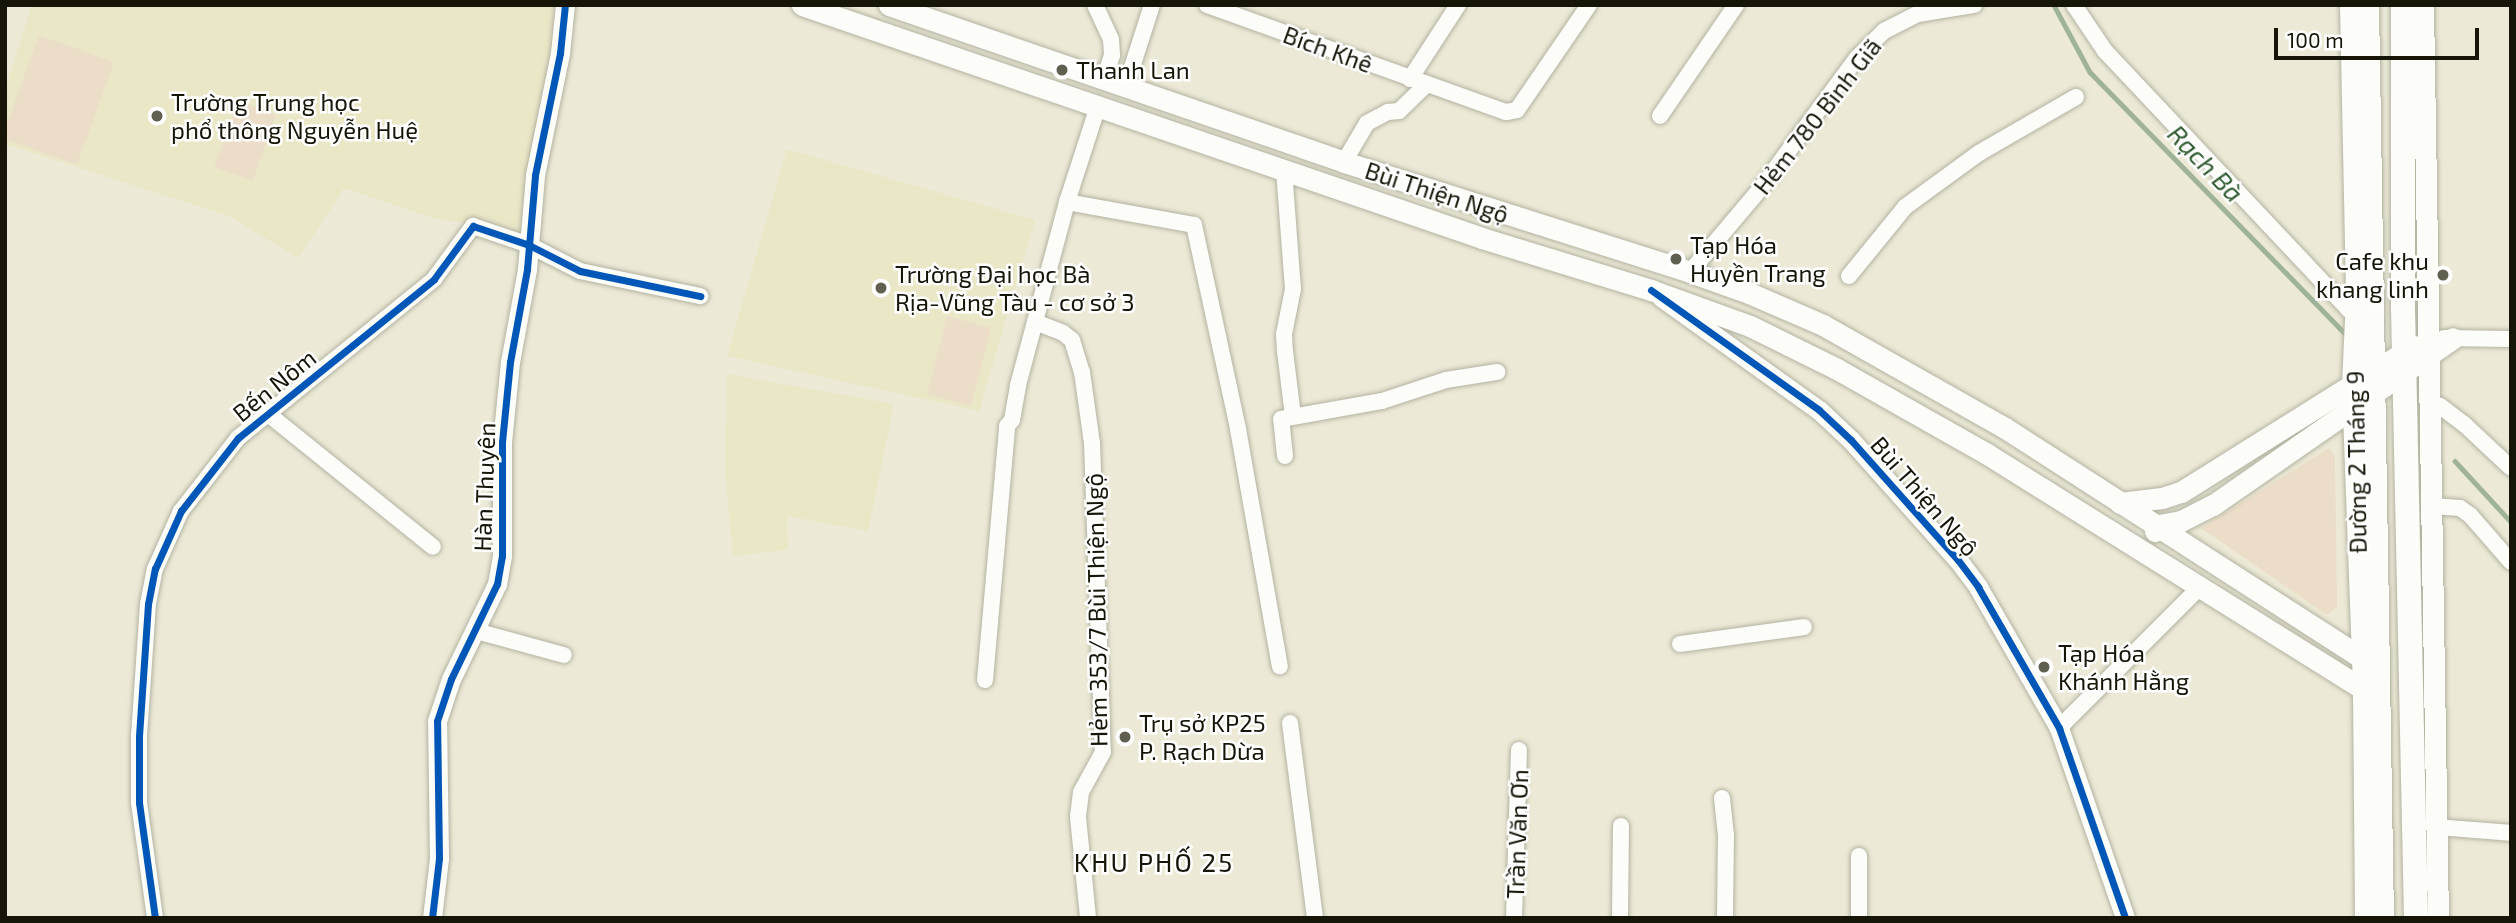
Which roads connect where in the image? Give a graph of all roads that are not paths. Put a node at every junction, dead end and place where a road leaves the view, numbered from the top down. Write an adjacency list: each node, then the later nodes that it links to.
1 (565, 5): 25 (street, Hàn Thuyên)
2 (802, 5): 20 (main road, Bùi Thiện Ngộ)
3 (889, 5): 16 (main road, Bùi Thiện Ngộ)
4 (1095, 5): 16 (street)
5 (1152, 5): 18 (street)
6 (1207, 5): 17 (street, Bích Khê)
7 (1458, 5): 17 (street)
8 (1589, 5): 17 (street, Bích Khê)
9 (1736, 5): 21 (street)
10 (1974, 5): 26 (street, Hẻm 780 Bình Giã)
11 (2074, 5): 30 (street)
12 (2350, 5): 30 (main road, Đường 2 Tháng 9)
13 (2367, 5): 36 (main road, Đường 2 Tháng 9)
14 (2403, 5): 34 (main road, Đường 2 Tháng 9)
15 (2423, 5): 34 (main road, Đường 2 Tháng 9)
16 (1104, 79): 18 (main road, Bùi Thiện Ngộ)
17 (1418, 82): 22 (street)
18 (1126, 86): 20 (main road); 22 (main road, Bùi Thiện Ngộ)
19 (2076, 97): 27 (street)
20 (1108, 108): 23 (main road, Bùi Thiện Ngộ); 24 (street)
21 (1660, 116)
22 (1344, 162): 26 (main road, Bùi Thiện Ngộ)
23 (1284, 170): 28 (main road, Bùi Thiện Ngộ); 39 (street)
24 (1067, 202): 31 (street); 55 (street)
25 (529, 245): 29 (street); 38 (street, Bến Nôm); 51 (street, Hàn Thuyên)
26 (1690, 272): 42 (main road, Bùi Thiện Ngộ)
27 (1849, 276)
28 (1651, 290): 45 (main road, Bùi Thiện Ngộ); 59 (street, Bùi Thiện Ngộ)
29 (700, 296)
30 (2356, 317): 36 (main road, Đường 2 Tháng 9)
31 (1035, 322): 56 (street); 68 (street, Hẻm 353/7 Bùi Thiện Ngộ)
32 (2454, 338): 33 (street); 34 (main road)
33 (2511, 339)
34 (2417, 354): 36 (main road); 37 (main road, Đường 2 Tháng 9); 77 (main road, Đường 2 Tháng 9)
35 (1497, 372): 39 (street)
36 (2362, 390): 42 (main road); 44 (main road); 54 (main road, Đường 2 Tháng 9); 76 (main road, Đường 2 Tháng 9)
37 (2430, 403): 41 (street); 43 (main road, Đường 2 Tháng 9)
38 (267, 413): 46 (street); 66 (street, Bến Nôm)
39 (1293, 416): 40 (street)
40 (1285, 456)
41 (2511, 468)
42 (2121, 501): 44 (main road, Bùi Thiện Ngộ); 45 (main road)
43 (2432, 506): 48 (street); 63 (main road, Đường 2 Tháng 9)
44 (2159, 525): 47 (main road); 54 (main road, Bùi Thiện Ngộ)
45 (2105, 526): 47 (main road, Bùi Thiện Ngộ)
46 (433, 547)
47 (2143, 551): 49 (main road, Bùi Thiện Ngộ)
48 (2511, 562)
49 (2200, 587): 57 (main road, Bùi Thiện Ngộ); 59 (street)
50 (1804, 627): 52 (street)
51 (475, 631): 53 (street); 67 (street, Hàn Thuyên)
52 (1680, 644)
53 (564, 655)
54 (2360, 657): 57 (main road, Đường 2 Tháng 9)
55 (1280, 666)
56 (985, 680)
57 (2363, 689): 75 (main road, Đường 2 Tháng 9)
58 (1290, 723): 69 (street)
59 (2059, 728): 74 (street, Bùi Thiện Ngộ)
60 (1519, 750): 70 (street, Trần Văn Ơn)
61 (1722, 798): 72 (street)
62 (1621, 826): 71 (street)
63 (2437, 827): 64 (street); 78 (main road, Đường 2 Tháng 9)
64 (2511, 833)
65 (1859, 856): 73 (street)
66 (155, 918)
67 (432, 918)
68 (1088, 918)
69 (1315, 918)
70 (1514, 918)
71 (1620, 918)
72 (1725, 918)
73 (1859, 918)
74 (2125, 918)
75 (2365, 918)
76 (2382, 918)
77 (2416, 918)
78 (2438, 918)

